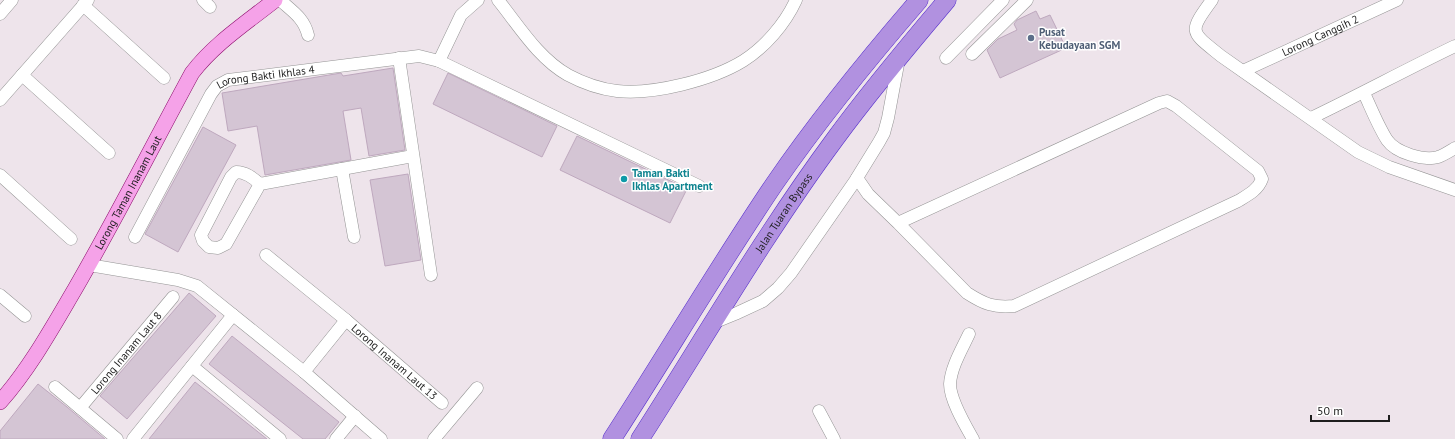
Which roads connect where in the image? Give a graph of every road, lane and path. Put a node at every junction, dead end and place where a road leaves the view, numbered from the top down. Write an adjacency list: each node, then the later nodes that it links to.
1 (12, 0): 14 (street)
2 (275, 0): 44 (main road, Lorong Taman Inanam Laut)
3 (280, 0): 15 (street)
4 (478, 0): 21 (street)
5 (498, 0): 6 (street)
6 (796, 0)
7 (919, 0): 68 (highway, Jalan Tuaran Bypass)
8 (947, 0): 18 (highway, Jalan Tuaran Bypass)
9 (1003, 0): 20 (street)
10 (1028, 0): 17 (street)
11 (1212, 0): 22 (street)
12 (1397, 0): 22 (street, Lorong Canggih 2)
13 (85, 3): 23 (street); 24 (street)
14 (0, 14)
15 (308, 35)
16 (1455, 46): 25 (street)
17 (972, 54)
18 (899, 56): 33 (street); 51 (highway, Jalan Tuaran Bypass)
19 (399, 58): 21 (street, Lorong Bakti Ikhlas 4); 30 (street); 40 (street, Lorong Bakti Ikhlas 4)
20 (946, 58)
21 (438, 61): 35 (street, Lorong Bakti Ikhlas 4)
22 (1243, 71): 27 (street)
23 (22, 75): 26 (street); 29 (street)
24 (164, 78)
25 (1364, 93): 27 (street); 28 (street)
26 (0, 100)
27 (1311, 118): 37 (street)
28 (1455, 148)
29 (109, 152)
30 (413, 156): 31 (street); 45 (street)
31 (342, 169): 34 (street); 41 (street)
32 (0, 175): 42 (street)
33 (857, 178): 36 (street); 38 (street)
34 (260, 184): 34 (street)
35 (699, 186)
36 (849, 189): 38 (street); 51 (street)
37 (1455, 190)
38 (868, 194): 39 (street)
39 (898, 223): 39 (street)
40 (135, 237)
41 (354, 237)
42 (71, 239)
43 (266, 255): 50 (street, Lorong Inanam Laut 13)
44 (88, 265): 48 (street); 57 (main road, Lorong Taman Inanam Laut)
45 (431, 275)
46 (0, 295): 49 (street)
47 (173, 297): 59 (street, Lorong Inanam Laut 8)
48 (233, 315): 53 (street); 54 (street)
49 (25, 316)
50 (346, 320): 54 (street, Lorong Inanam Laut 13); 58 (street, Lorong Inanam Laut 13)
51 (713, 323): 69 (highway, Jalan Tuaran Bypass)
52 (969, 334): 71 (street)
53 (192, 366): 63 (street); 64 (street)
54 (304, 372): 61 (street)
55 (55, 387): 59 (street)
56 (477, 388): 67 (street)
57 (0, 402)
58 (442, 403)
59 (80, 408): 62 (street)
60 (819, 411): 70 (street)
61 (355, 416): 65 (street); 66 (street)
62 (117, 439)
63 (133, 439)
64 (280, 439)
65 (336, 439)
66 (381, 439)
67 (434, 439)
68 (612, 439)
69 (640, 439)
70 (834, 439)
71 (973, 439)

